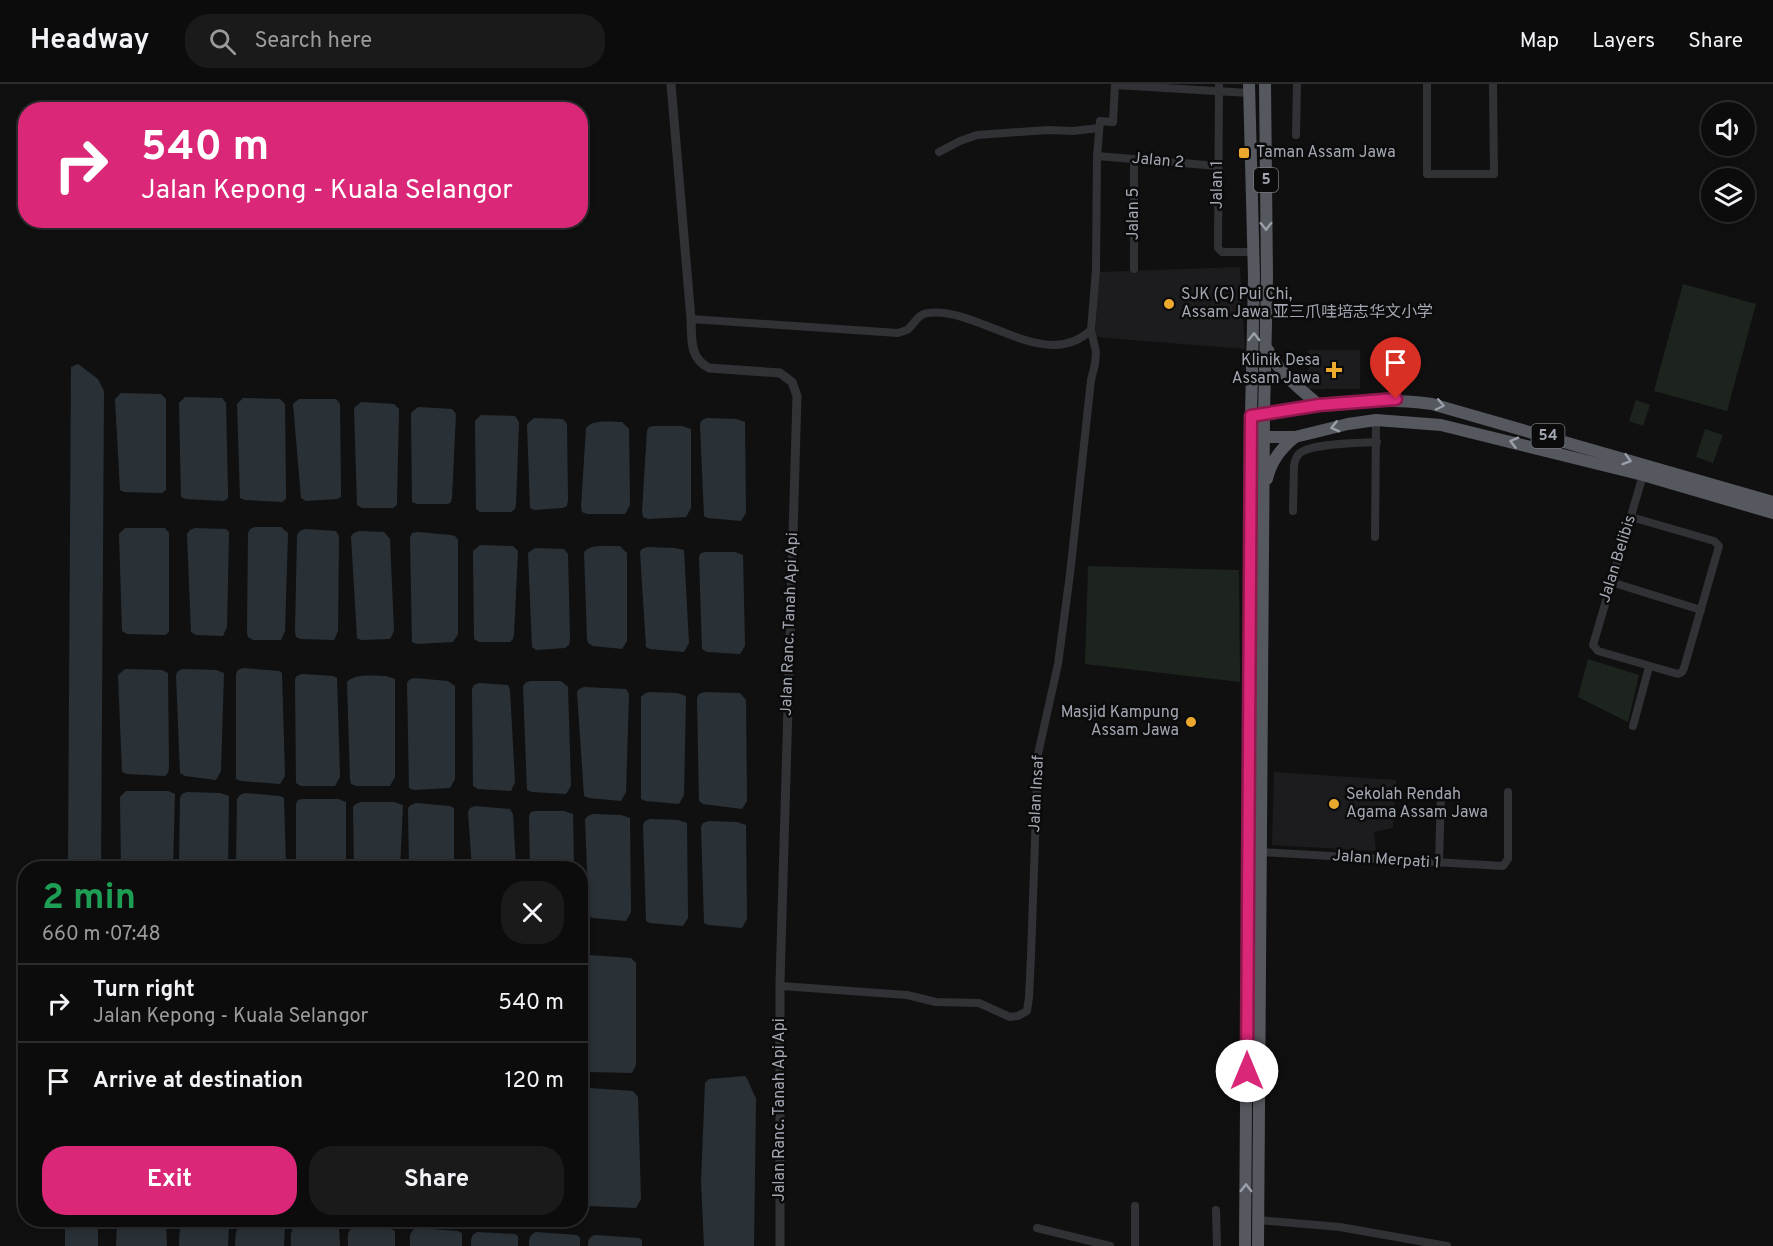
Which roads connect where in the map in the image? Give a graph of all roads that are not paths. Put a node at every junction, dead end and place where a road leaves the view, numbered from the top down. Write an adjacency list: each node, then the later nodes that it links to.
1 (671, 84): 18 (street, Jalan Ranc. Tanah Api Api)
2 (1265, 84): 20 (highway, 5, one-way to 20)
3 (1296, 84): 11 (street)
4 (1427, 84): 5 (street)
5 (1493, 84)
6 (1115, 85): 7 (street); 10 (street)
7 (1143, 86): 8 (street)
8 (1218, 88): 9 (street); 15 (street, Jalan 1)
9 (1249, 88): 16 (highway, 5)
10 (1099, 128): 12 (street); 13 (street)
11 (1296, 135)
12 (939, 152)
13 (1097, 156): 14 (street, Jalan 2); 19 (street)
14 (1134, 159): 15 (street, Jalan 2); 17 (street, Jalan 5)
15 (1218, 166): 16 (street, Jalan 1)
16 (1254, 252): 22 (highway, 5, one-way to 16)
17 (1134, 269)
18 (692, 319): 19 (street); 42 (street, Jalan Ranc. Tanah Api Api)
19 (1091, 330): 42 (street, Jalan Insaf)
20 (1266, 346): 21 (highway); 22 (highway, 5)
21 (1319, 405): 22 (highway, 54); 29 (highway, 54, one-way to 29)
22 (1260, 412): 25 (highway, 5)
23 (1376, 420): 24 (highway, 54, one-way to 24); 26 (street); 27 (highway, 54, one-way to 23)
24 (1295, 437): 25 (highway, 54); 28 (highway)
25 (1256, 440): 28 (highway, 5); 51 (highway, 5, one-way to 25)
26 (1377, 442): 30 (street); 33 (street)
27 (1643, 475): 31 (highway, 54); 32 (street, Jalan Belibis)
28 (1264, 494): 40 (highway, 5)
29 (1773, 502)
30 (1293, 511)
31 (1773, 513)
32 (1631, 517): 34 (street, Jalan Belibis); 35 (street)
33 (1375, 537)
34 (1611, 582): 35 (street); 36 (street, Jalan Belibis)
35 (1701, 610): 36 (street)
36 (1649, 667): 37 (street)
37 (1633, 726)
38 (1508, 792): 41 (street, Jalan Merpati 1)
39 (1441, 793): 41 (street)
40 (1261, 852): 41 (street, Jalan Merpati 1); 45 (highway, 5)
41 (1439, 863)
42 (781, 986): 47 (street, Jalan Ranc. Tanah Api Api)
43 (1136, 1206): 49 (street)
44 (1216, 1210): 50 (street)
45 (1258, 1220): 52 (highway, 5); 53 (street)
46 (1037, 1228): 48 (street)
47 (780, 1246)
48 (1110, 1246)
49 (1135, 1246)
50 (1217, 1246)
51 (1245, 1246)
52 (1258, 1246)
53 (1447, 1246)

